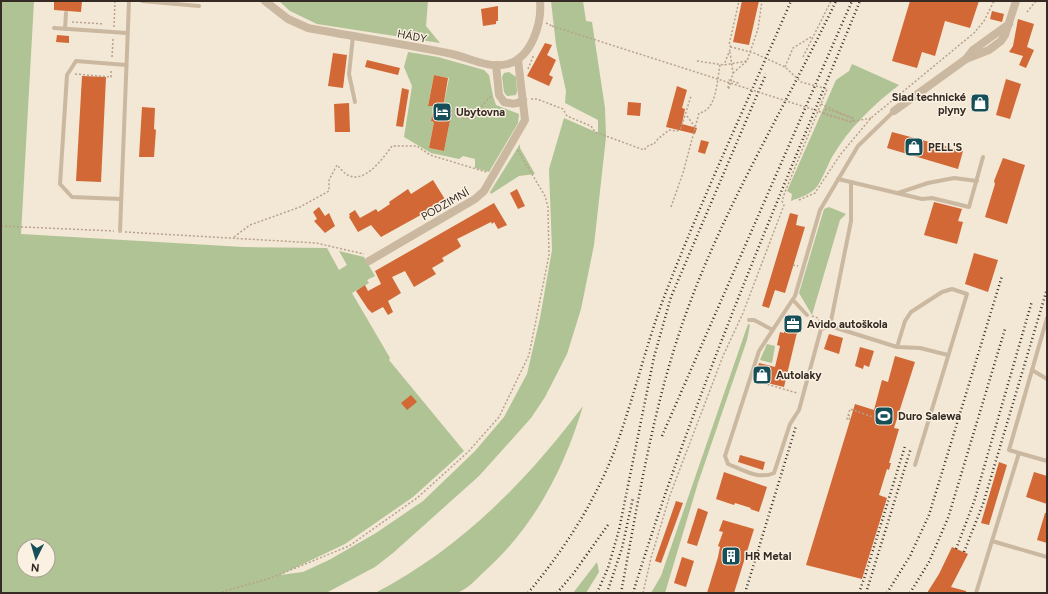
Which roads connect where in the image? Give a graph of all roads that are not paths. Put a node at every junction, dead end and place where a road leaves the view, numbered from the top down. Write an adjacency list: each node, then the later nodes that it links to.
1 (129, 1): 10 (lane)
2 (142, 1): 6 (lane)
3 (265, 1): 11 (street, HÁDY)
4 (540, 1): 12 (street)
5 (1016, 1): 17 (street)
6 (199, 6)
7 (66, 13): 9 (lane)
8 (54, 28): 9 (lane)
9 (65, 29): 10 (lane)
10 (128, 33): 13 (lane)
11 (353, 36): 14 (street, HÁDY); 16 (lane)
12 (518, 60): 14 (street, HÁDY); 15 (street, PODZIMNÍ)
13 (126, 65): 23 (lane); 23 (lane)
14 (496, 65): 15 (street)
15 (523, 100): 25 (street, PODZIMNÍ)
16 (355, 102)
17 (894, 111): 19 (lane)
18 (984, 157): 20 (lane)
19 (838, 179): 21 (lane); 26 (lane)
20 (977, 181): 22 (lane); 22 (lane)
21 (851, 182): 22 (lane); 30 (lane)
22 (898, 193)
23 (121, 199): 24 (lane)
24 (120, 231)
25 (372, 259)
26 (793, 300): 27 (lane); 31 (lane)
27 (807, 315)
28 (1047, 318): 34 (lane)
29 (749, 320): 31 (lane)
30 (830, 326): 31 (lane); 32 (lane)
31 (771, 329)
32 (897, 347): 33 (lane); 33 (lane)
33 (948, 355): 38 (lane)
34 (1032, 370): 35 (lane); 36 (lane)
35 (1047, 379)
36 (1019, 453): 37 (lane); 39 (lane)
37 (1047, 461)
38 (915, 465)
39 (992, 541): 40 (lane); 41 (lane)
40 (1047, 557)
41 (976, 593)

